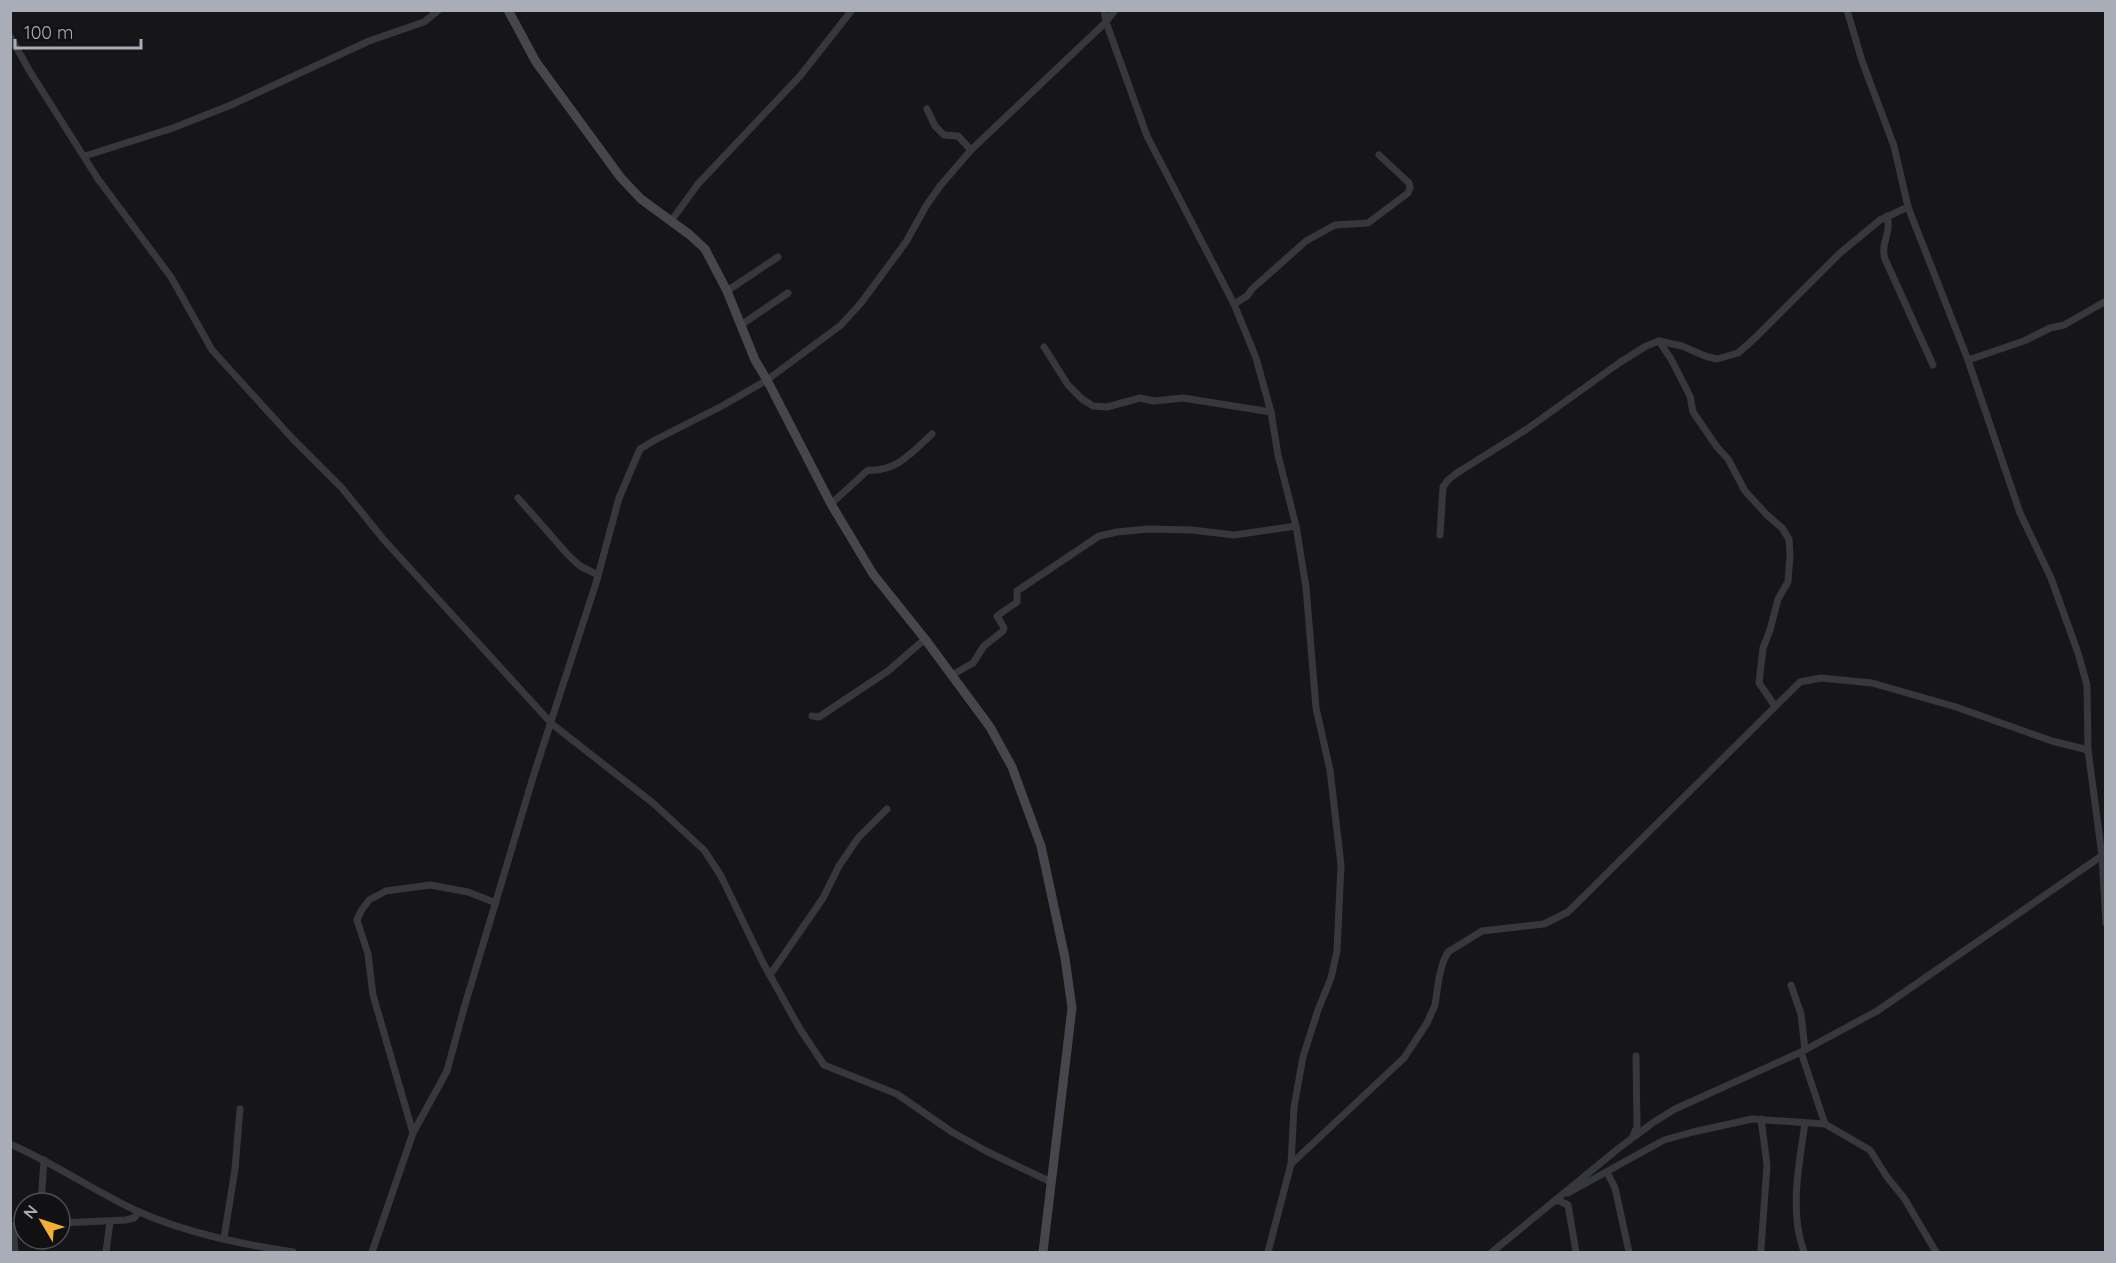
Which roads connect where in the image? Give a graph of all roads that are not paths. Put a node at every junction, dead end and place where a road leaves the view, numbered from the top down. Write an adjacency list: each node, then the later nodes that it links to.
1 (439, 10): 12 (street)
2 (508, 10): 15 (street)
3 (852, 10): 15 (street)
4 (1104, 10): 7 (street)
5 (1115, 10): 7 (street)
6 (1848, 11): 13 (street)
7 (1106, 22): 10 (street); 20 (street)
8 (10, 36): 12 (street)
9 (927, 109): 10 (street)
10 (971, 150): 26 (street)
11 (1379, 155): 20 (street)
12 (85, 156): 38 (street)
13 (1908, 207): 14 (street); 24 (street)
14 (1887, 216): 22 (street); 25 (street)
15 (671, 221): 17 (street)
16 (778, 257): 17 (street)
17 (727, 291): 21 (street)
18 (788, 293): 21 (street)
19 (2106, 301): 24 (street)
20 (1234, 304): 27 (street)
21 (741, 325): 26 (street)
22 (1659, 341): 32 (street); 36 (street)
23 (1044, 347): 27 (street)
24 (1968, 360): 39 (street)
25 (1933, 365)
26 (767, 380): 30 (street); 33 (street)
27 (1271, 412): 31 (street)
28 (932, 434): 30 (street)
29 (518, 498): 33 (street)
30 (831, 504): 34 (street)
31 (1296, 526): 35 (street); 56 (street)
32 (1440, 535)
33 (598, 575): 38 (street)
34 (925, 639): 35 (street); 37 (street)
35 (952, 675): 58 (street)
36 (1775, 706): 39 (street); 56 (street)
37 (812, 716)
38 (552, 724): 42 (street); 44 (street)
39 (2088, 750): 41 (street)
40 (887, 810): 44 (street)
41 (2104, 855): 43 (street); 46 (street)
42 (496, 903): 52 (street); 52 (street)
43 (2106, 923)
44 (770, 975): 58 (street)
45 (1791, 985): 46 (street)
46 (1803, 1051): 51 (street); 53 (street)
47 (1636, 1056): 53 (street)
48 (240, 1109): 65 (street)
49 (1761, 1119): 50 (street); 57 (street); 66 (street)
50 (1805, 1123): 51 (street); 75 (street)
51 (1826, 1124): 76 (street)
52 (413, 1133): 69 (street)
53 (1632, 1138): 60 (street)
54 (10, 1143): 55 (street)
55 (44, 1160): 59 (street); 62 (street)
56 (1291, 1164): 71 (street)
57 (1607, 1172): 60 (street); 74 (street)
58 (1051, 1182): 70 (street)
59 (42, 1191)
60 (1562, 1195): 61 (street)
61 (1554, 1201): 72 (street); 73 (street)
62 (139, 1212): 63 (street); 65 (street)
63 (110, 1222): 64 (street); 67 (street)
64 (72, 1223)
65 (224, 1238): 68 (street)
66 (1761, 1249)
67 (106, 1252)
68 (293, 1252)
69 (372, 1252)
70 (1043, 1252)
71 (1268, 1252)
72 (1492, 1252)
73 (1576, 1252)
74 (1629, 1252)
75 (1804, 1252)
76 (1936, 1252)

